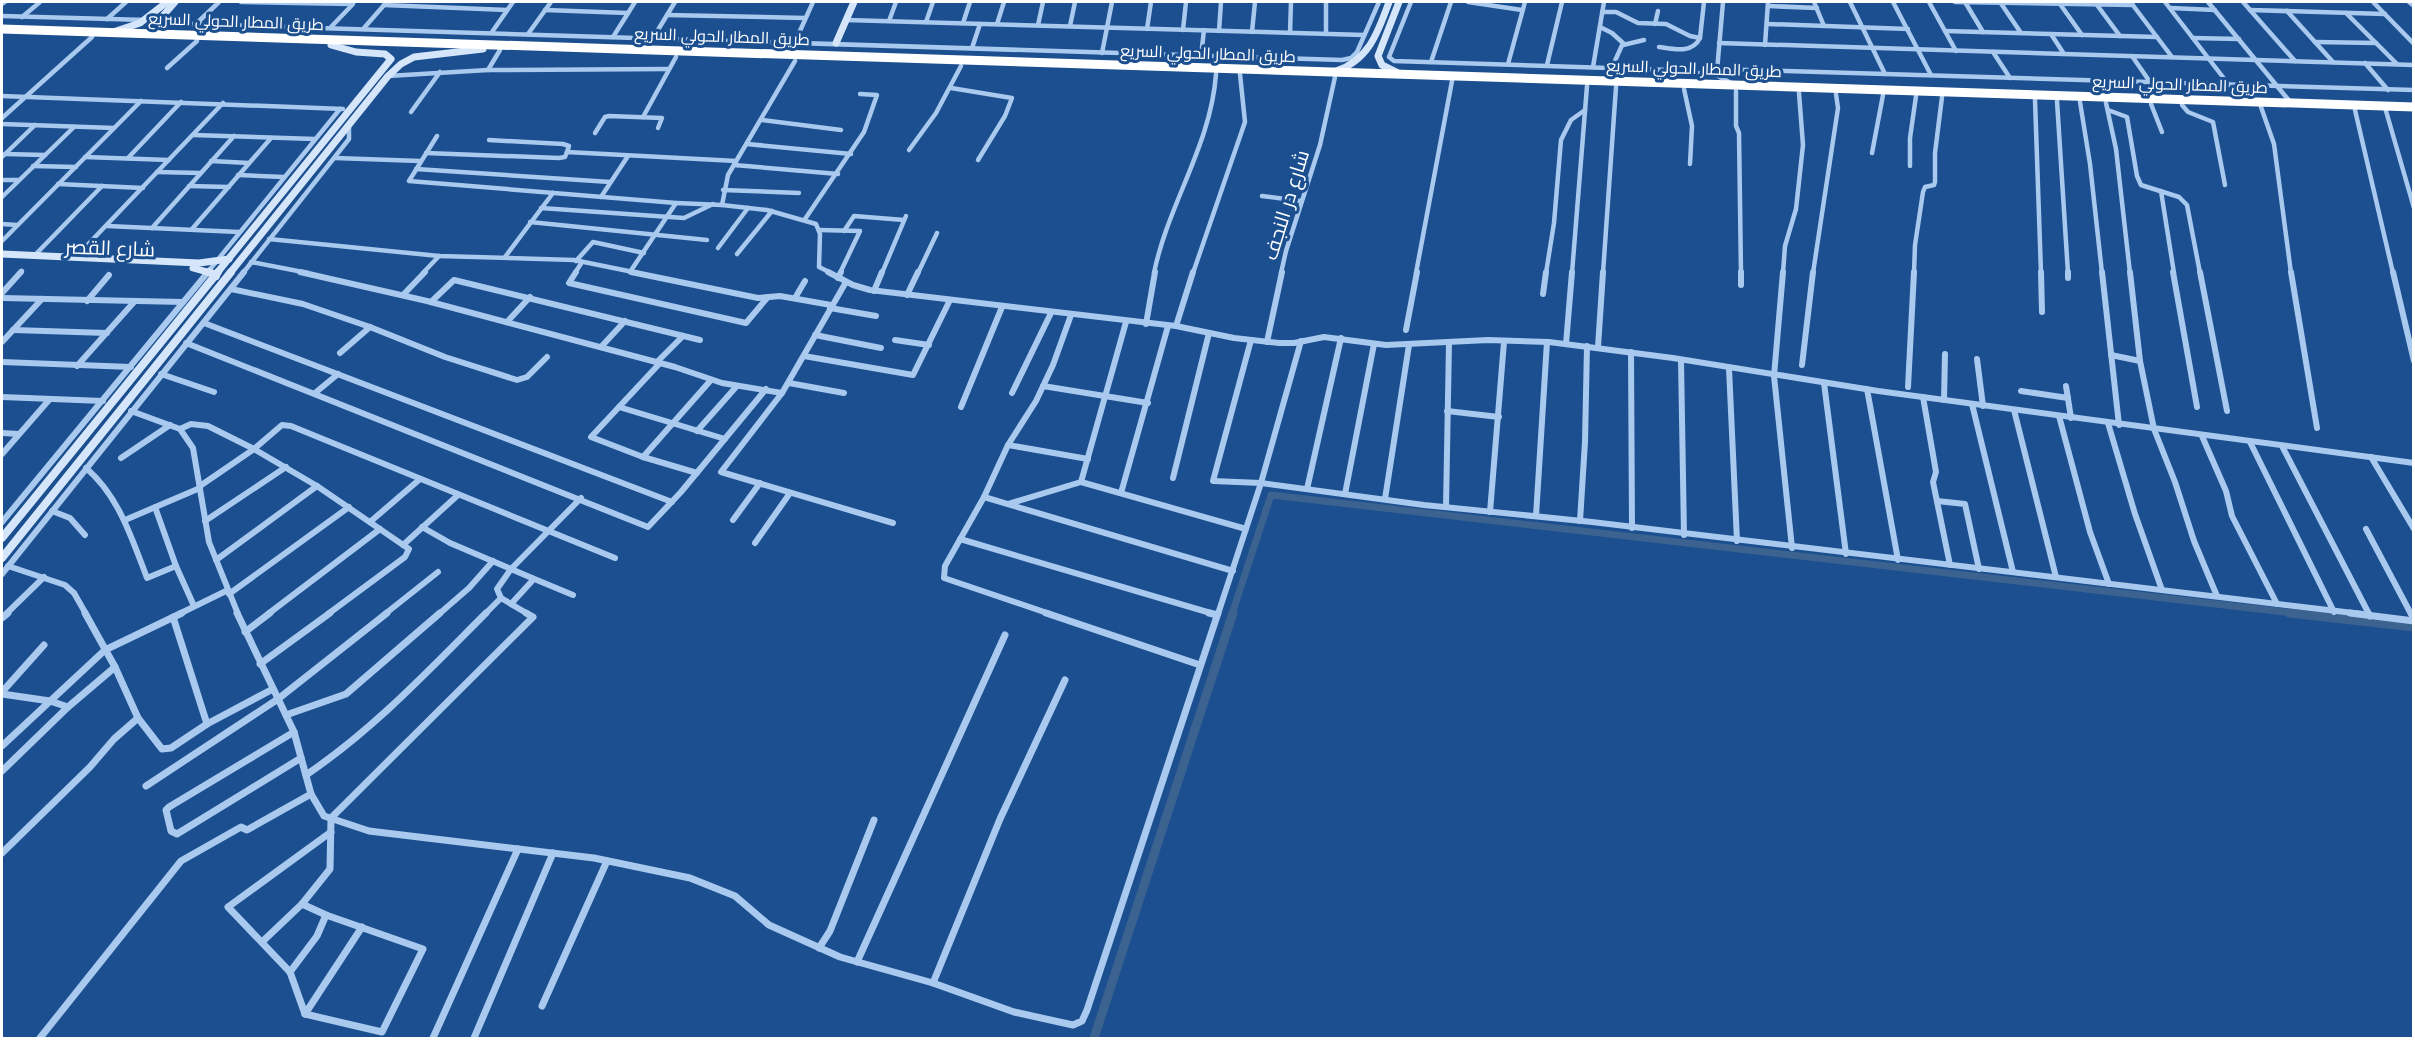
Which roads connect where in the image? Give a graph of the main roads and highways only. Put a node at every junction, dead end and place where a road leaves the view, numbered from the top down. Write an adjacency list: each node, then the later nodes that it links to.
1 (2, 28): 5 (highway, طريق المطار الحولي السريع)
2 (2, 34): 5 (highway, طريق المطار الحولي السريع)
3 (866, 45): 7 (highway)
4 (912, 46): 8 (highway)
5 (692, 54): 6 (highway, طريق المطار الحولي السريع)
6 (717, 55): 7 (highway, طريق المطار الحولي السريع); 9 (highway, طريق المطار الحولي السريع)
7 (860, 55): 8 (highway, طريق المطار الحولي السريع)
8 (895, 57): 9 (highway, طريق المطار الحولي السريع)
9 (1334, 75): 10 (highway, طريق المطار الحولي السريع); 10 (highway, طريق المطار الحولي السريع)
10 (1737, 88): 11 (highway, طريق المطار الحولي السريع); 11 (highway, طريق المطار الحولي السريع)
11 (2129, 100): 12 (highway, طريق المطار الحولي السريع)
12 (2153, 102): 13 (highway, طريق المطار الحولي السريع); 14 (highway, طريق المطار الحولي السريع)
13 (2414, 107)
14 (2414, 112)

